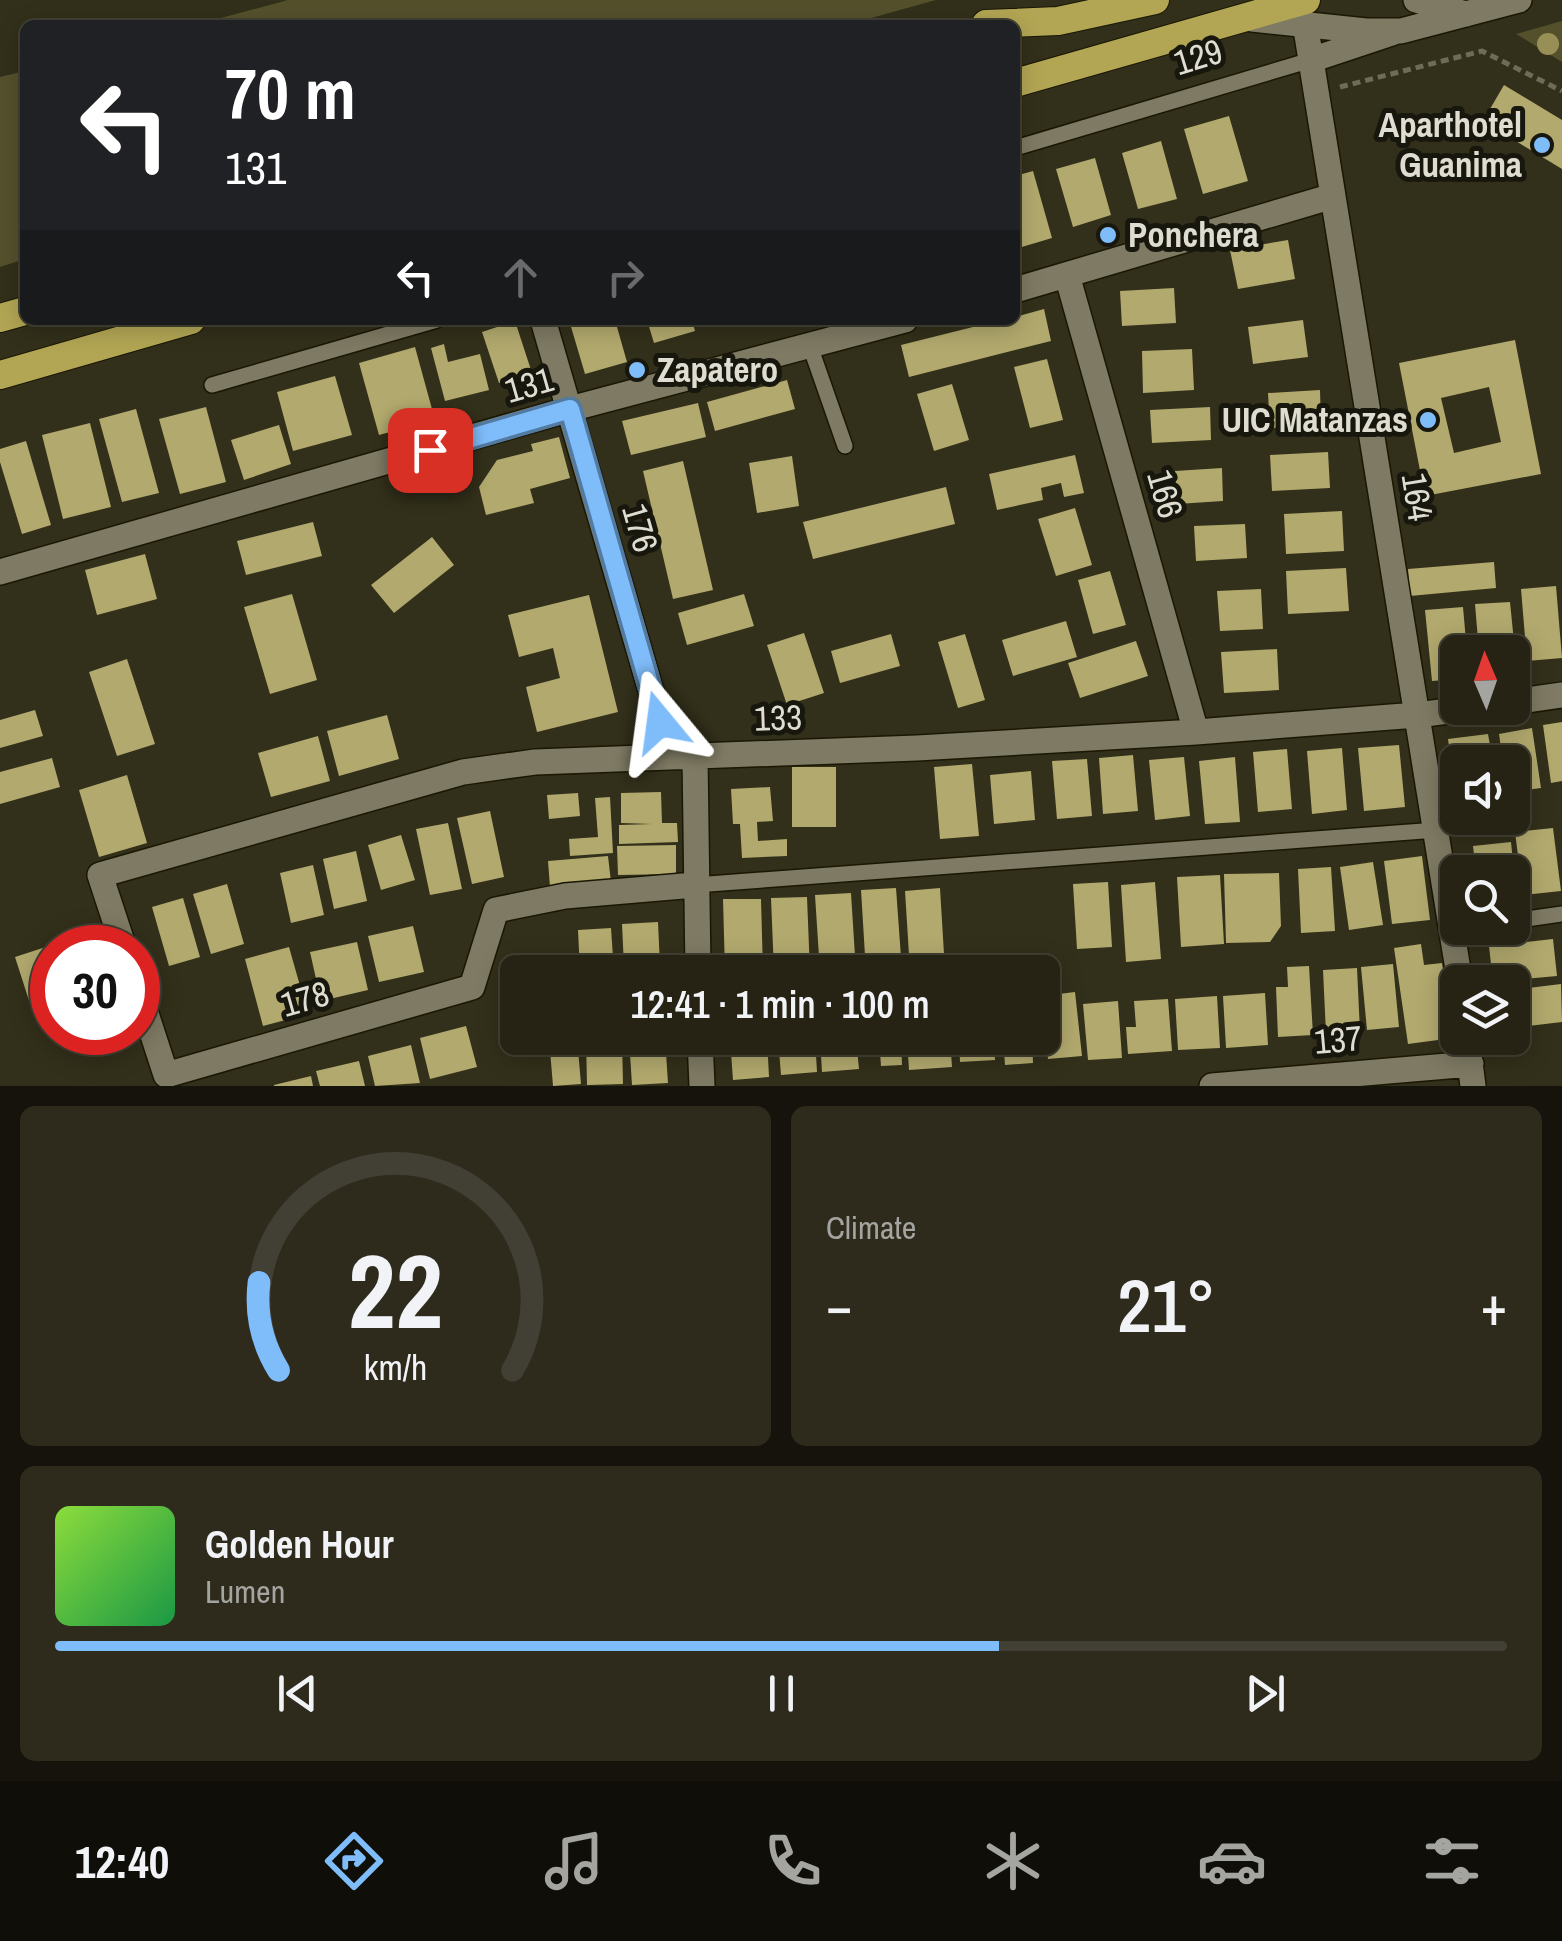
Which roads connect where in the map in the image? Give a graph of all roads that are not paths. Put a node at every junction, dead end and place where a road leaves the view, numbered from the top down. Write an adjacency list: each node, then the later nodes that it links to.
1 (1064, 0): 7 (highway)
2 (1155, 0): 8 (highway)
3 (1416, 0): 6 (street)
4 (1520, 0): 6 (street, 129)
5 (1305, 12): 9 (street, 129); 10 (street, 164); 11 (highway)
6 (1466, 14): 9 (street, 129)
7 (997, 20)
8 (1020, 23)
9 (1400, 30): 10 (street, 129)
10 (1311, 60): 12 (lane, 129); 13 (street, 164)
11 (1020, 82)
12 (1020, 147)
13 (1333, 196): 14 (street); 29 (street, 164)
14 (1067, 275): 15 (street); 30 (street, 166)
15 (1020, 289)
16 (174, 325): 21 (highway)
17 (420, 325): 22 (lane)
18 (545, 325): 23 (street, 176)
19 (887, 325): 20 (street, 131)
20 (810, 346): 23 (street, 131); 24 (lane)
21 (0, 375)
22 (212, 385)
23 (570, 409): 25 (street, 131); 31 (street, 176)
24 (845, 446)
25 (0, 572)
26 (1562, 695): 27 (street)
27 (1530, 699)
28 (1440, 712): 29 (street, 133)
29 (1416, 715): 30 (street, 133); 32 (street, 164)
30 (1196, 732): 31 (street, 133)
31 (683, 756): 34 (street, 176); 37 (street, 133)
32 (1437, 830): 33 (street, 164); 34 (lane)
33 (1442, 855)
34 (695, 886): 38 (street, 176); 39 (street, 178)
35 (1562, 914): 36 (lane)
36 (1530, 918)
37 (116, 925)
38 (697, 955)
39 (159, 1055)
40 (701, 1055): 42 (street)
41 (1472, 1075): 43 (street, 137)
42 (702, 1086)
43 (1212, 1086)

